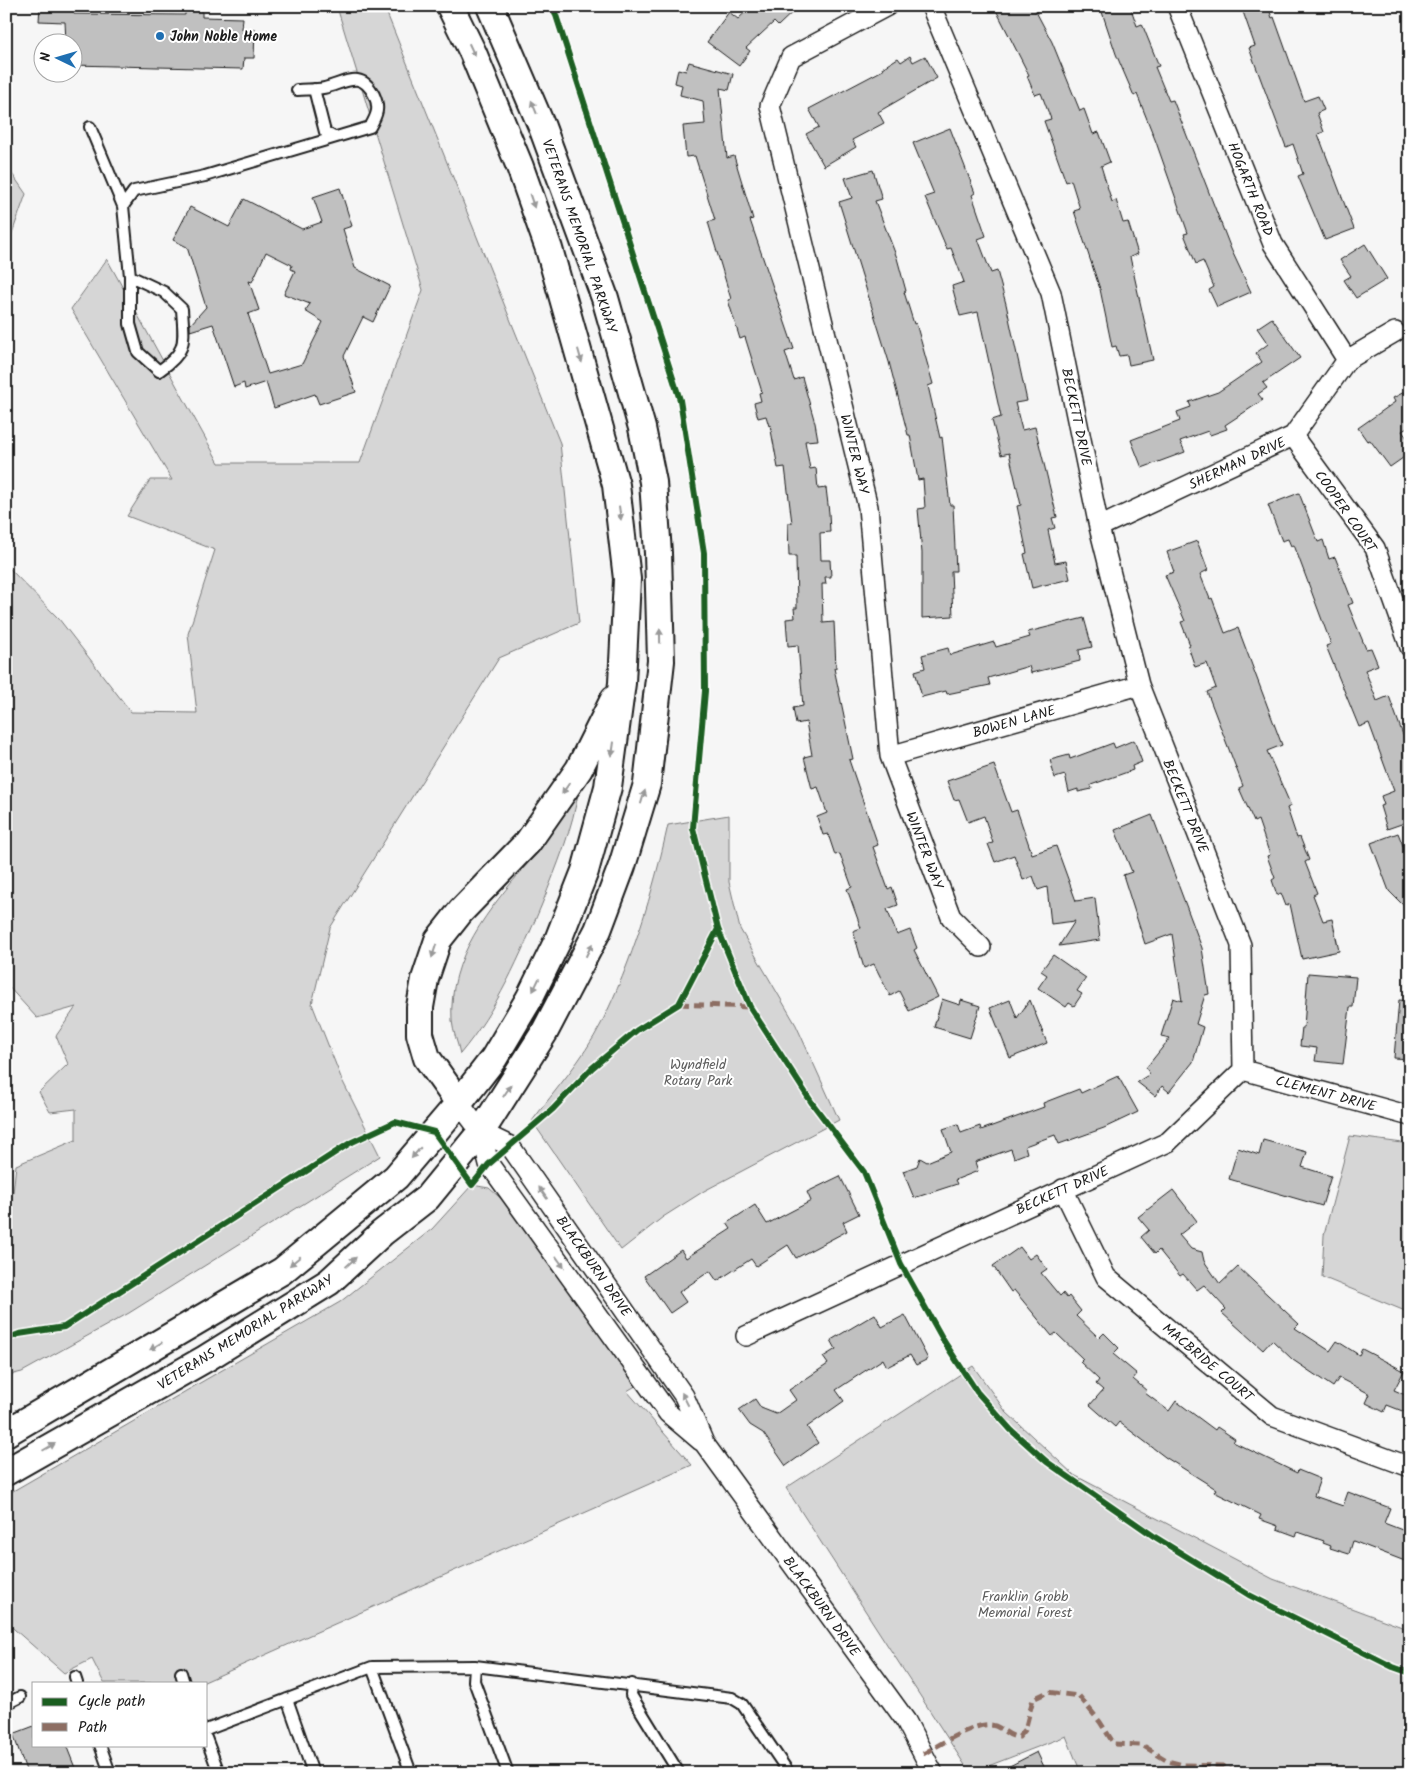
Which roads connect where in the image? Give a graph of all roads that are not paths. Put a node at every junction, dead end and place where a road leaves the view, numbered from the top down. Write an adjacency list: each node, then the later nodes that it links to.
1 (450, 6): 17 (main road, one-way to 17)
2 (490, 6): 24 (main road, VETERANS MEMORIAL PARKWAY, one-way to 2)
3 (887, 6): 19 (street, WINTER WAY)
4 (931, 6): 15 (street, BECKETT DRIVE)
5 (1177, 6): 13 (street, HOGARTH ROAD)
6 (314, 89): 7 (lane); 9 (lane); 9 (lane)
7 (296, 90)
8 (90, 127): 10 (lane)
9 (334, 137): 10 (lane)
10 (123, 206): 11 (lane)
11 (130, 276): 11 (lane)
12 (1396, 332): 13 (street, SHERMAN DRIVE)
13 (1347, 360): 14 (street, SHERMAN DRIVE)
14 (1293, 436): 15 (street, SHERMAN DRIVE); 16 (street, COOPER COURT)
15 (1099, 526): 18 (street, BECKETT DRIVE)
16 (1410, 647)
17 (622, 683): 22 (main road, one-way to 22); 22 (main road, one-way to 22)
18 (1139, 685): 19 (street, BOWEN LANE); 21 (street, BECKETT DRIVE)
19 (890, 756): 20 (street, WINTER WAY)
20 (981, 947)
21 (1243, 1070): 23 (street, CLEMENT DRIVE); 25 (street, BECKETT DRIVE)
22 (460, 1103): 24 (street, BLACKBURN DRIVE); 27 (main road, one-way to 27)
23 (1410, 1116)
24 (481, 1132): 28 (street, BLACKBURN DRIVE, one-way to 28); 28 (street, BLACKBURN DRIVE, one-way to 24); 30 (main road, VETERANS MEMORIAL PARKWAY, one-way to 24)
25 (1063, 1189): 26 (street, BECKETT DRIVE); 29 (street, MACBRIDE COURT)
26 (746, 1336)
27 (6, 1433)
28 (704, 1443): 47 (street, BLACKBURN DRIVE)
29 (1410, 1467)
30 (6, 1472)
31 (475, 1666): 32 (lane); 33 (lane); 44 (lane)
32 (372, 1667): 35 (lane); 43 (lane)
33 (632, 1684): 45 (lane); 46 (lane)
34 (20, 1696): 36 (lane)
35 (287, 1699): 37 (lane); 42 (lane)
36 (6, 1704)
37 (208, 1729)
38 (208, 1743): 41 (lane)
39 (100, 1746): 40 (lane)
40 (110, 1773)
41 (219, 1773)
42 (313, 1773)
43 (411, 1773)
44 (508, 1773)
45 (679, 1773)
46 (789, 1773)
47 (933, 1773)

